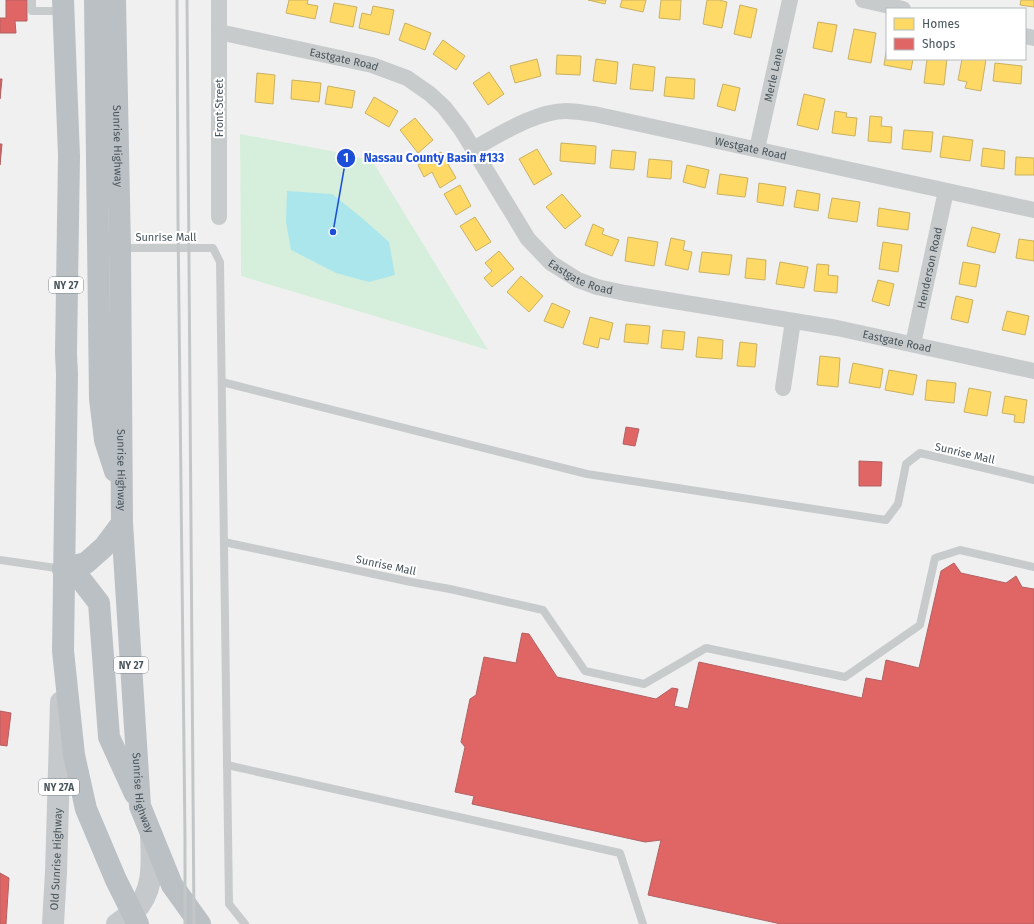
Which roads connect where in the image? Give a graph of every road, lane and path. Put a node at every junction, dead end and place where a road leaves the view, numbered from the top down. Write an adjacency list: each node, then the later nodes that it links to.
1 (32, 0): 7 (lane)
2 (95, 0): 16 (highway)
3 (114, 0): 17 (highway, Sunrise Highway / NY 27)
4 (219, 0): 9 (street, Front Street)
5 (790, 0): 11 (street, Merle Lane)
6 (863, 0): 8 (street)
7 (63, 6): 12 (highway, NY 27)
8 (899, 8)
9 (219, 32): 10 (street, Eastgate Road); 15 (street, Front Street)
10 (472, 149): 11 (street, Westgate Road); 18 (street, Eastgate Road)
11 (757, 149): 13 (street, Westgate Road)
12 (69, 156): 16 (highway); 29 (highway, NY 27)
13 (946, 191): 14 (street, Westgate Road); 19 (street, Henderson Road)
14 (1034, 210)
15 (219, 217)
16 (98, 226): 17 (highway); 24 (highway)
17 (120, 248): 21 (lane, Sunrise Mall); 24 (highway, Sunrise Highway / NY 27)
18 (793, 321): 19 (street, Eastgate Road); 22 (street)
19 (913, 344): 20 (street, Eastgate Road)
20 (1034, 371)
21 (222, 382): 23 (lane, Sunrise Mall); 26 (lane)
22 (783, 388)
23 (1034, 480)
24 (122, 496): 25 (highway, Sunrise Highway / NY 27)
25 (122, 523): 29 (highway); 32 (highway, Sunrise Highway / NY 27)
26 (224, 542): 28 (lane, Sunrise Mall); 31 (lane)
27 (0, 560): 29 (lane)
28 (1034, 567)
29 (63, 569): 30 (highway, NY 27); 32 (highway)
30 (63, 651): 34 (highway, NY 27); 35 (main road, Old Sunrise Highway / NY 27A)
31 (227, 765): 37 (lane); 38 (lane)
32 (140, 806): 33 (highway, Sunrise Highway / NY 27)
33 (151, 832): 34 (main road); 36 (highway, Sunrise Highway / NY 27)
34 (129, 921)
35 (53, 924)
36 (200, 924)
37 (245, 924)
38 (643, 924)

